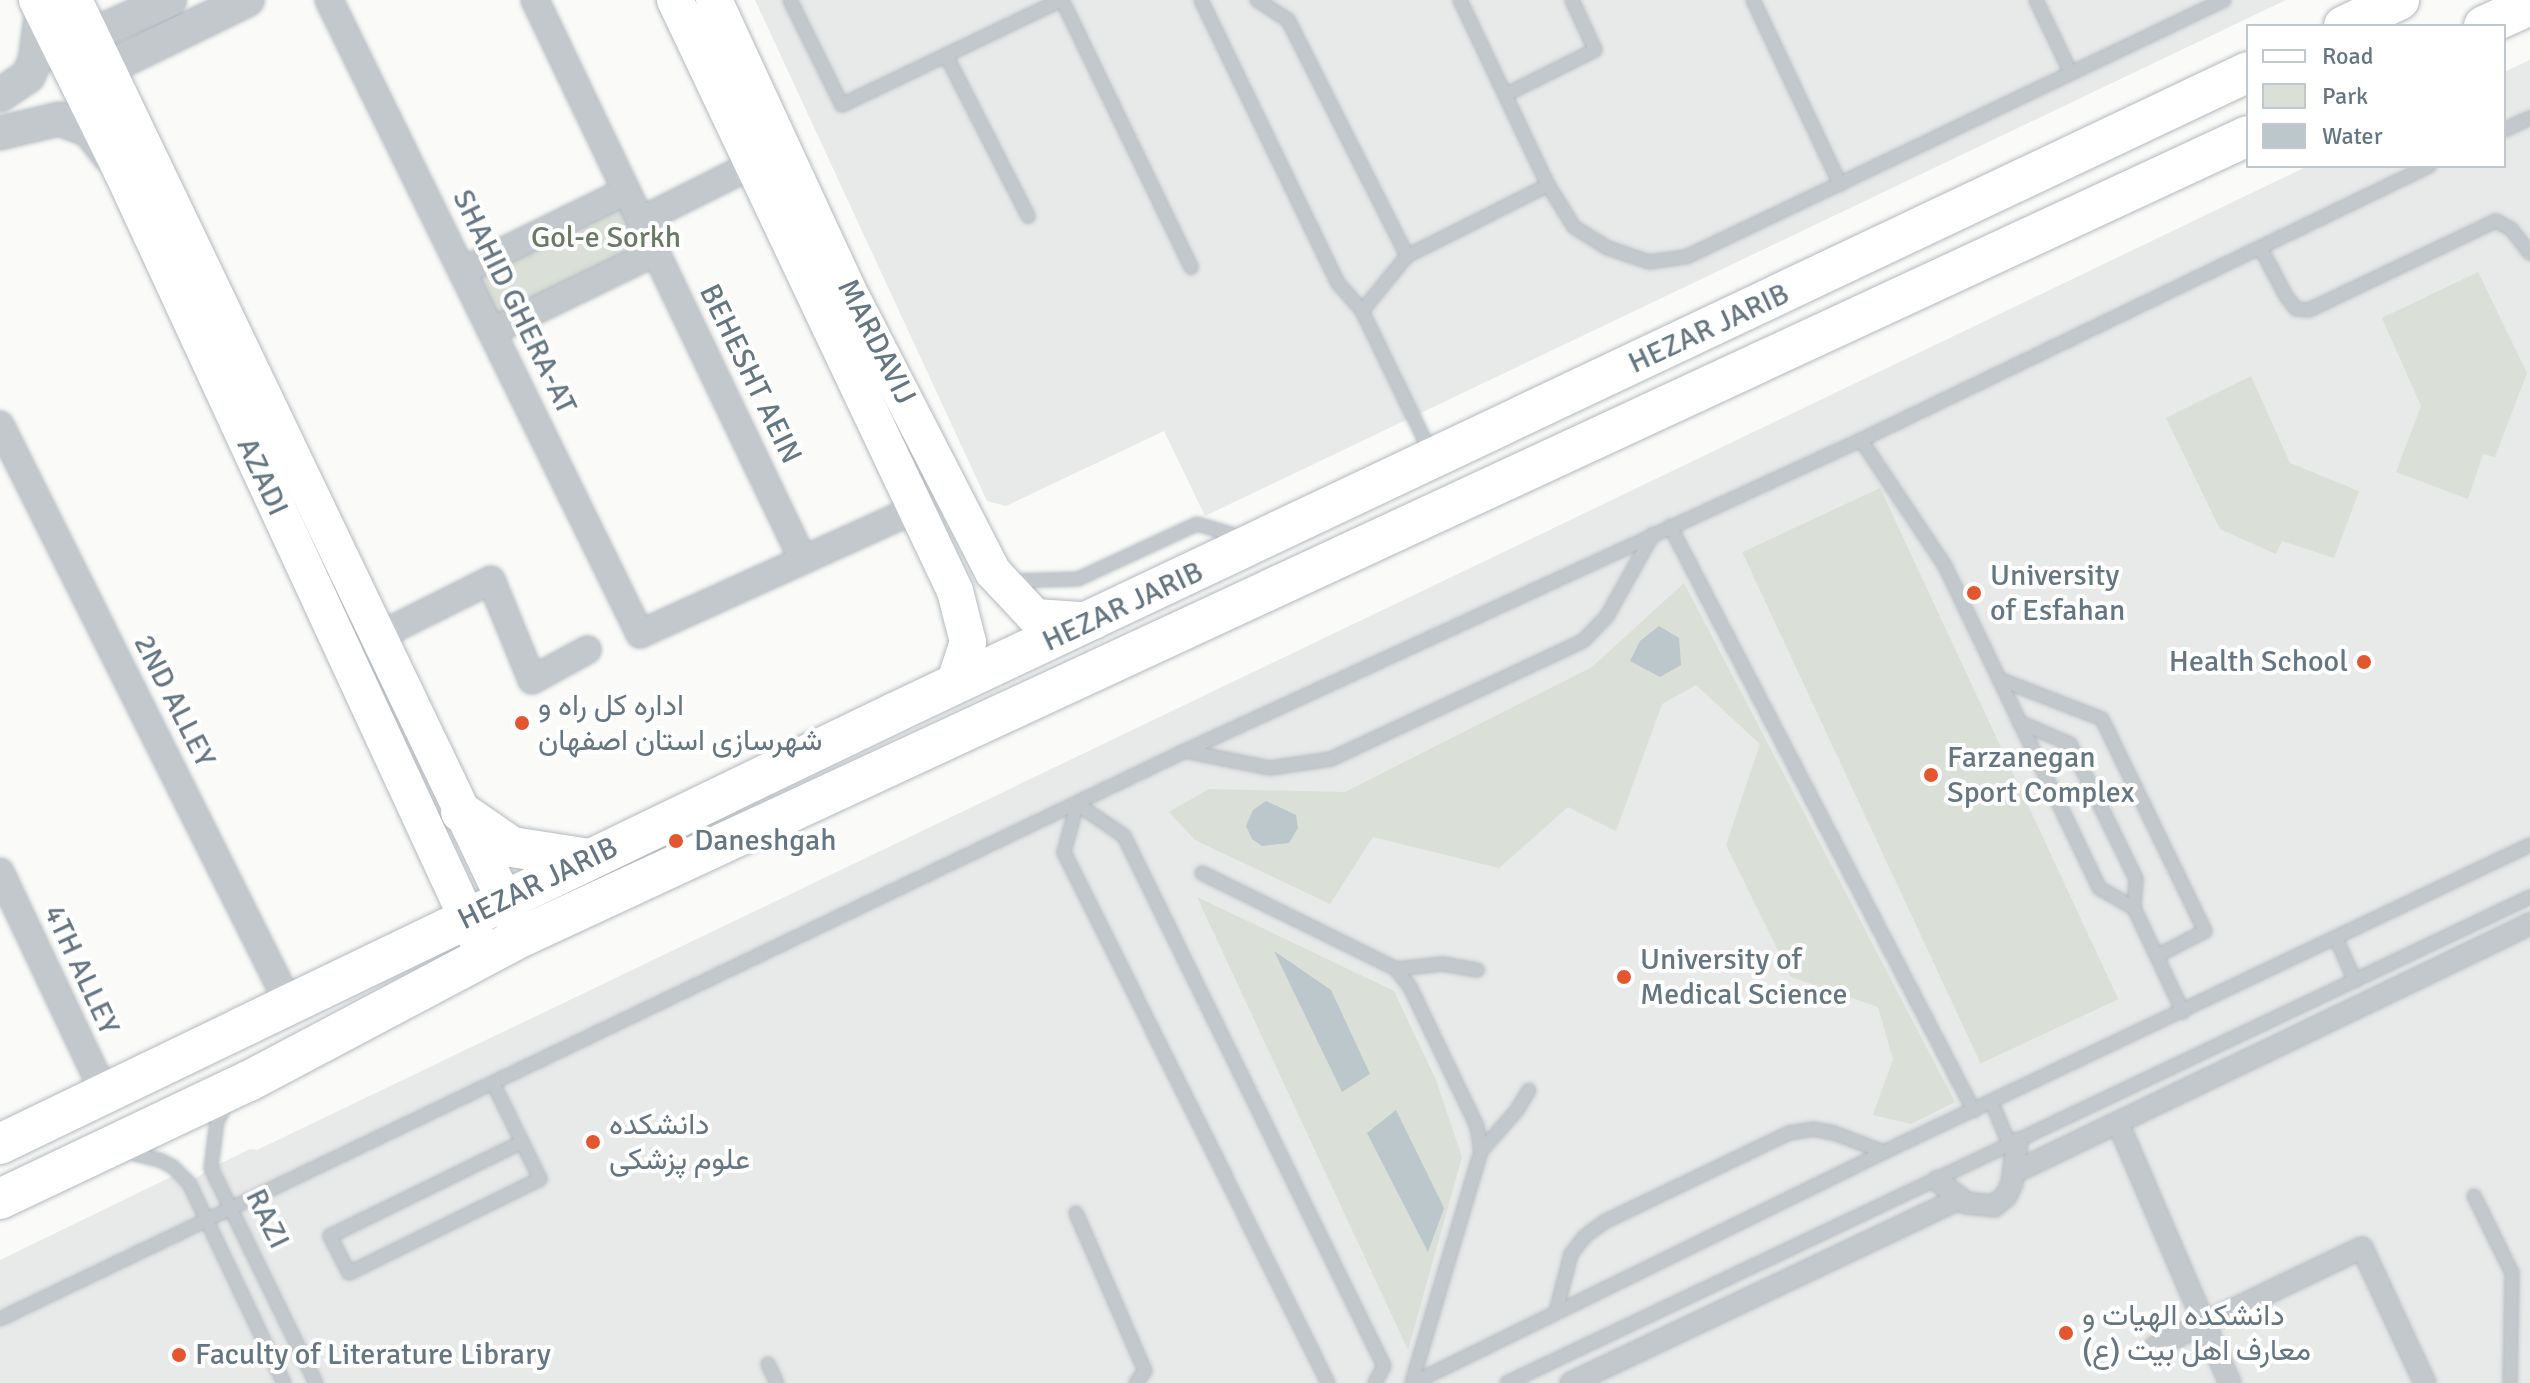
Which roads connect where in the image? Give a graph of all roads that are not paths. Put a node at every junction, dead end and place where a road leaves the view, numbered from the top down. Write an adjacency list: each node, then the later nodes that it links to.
1 (170, 0): 21 (street)
2 (247, 0): 23 (street)
3 (329, 0): 45 (street, SHAHID GHERA-AT)
4 (535, 0): 37 (street, BEHESHT AEIN)
5 (675, 0): 46 (main road, MARDAVIJ)
6 (714, 0): 46 (main road, MARDAVIJ)
7 (790, 0): 22 (lane)
8 (1061, 0): 22 (lane); 44 (lane)
9 (1201, 0): 47 (lane)
10 (1257, 0): 43 (lane)
11 (1460, 0): 27 (lane)
12 (1572, 0): 27 (lane)
13 (1753, 0): 35 (lane)
14 (2036, 0): 24 (lane)
15 (2224, 0): 24 (lane)
16 (2399, 0): 19 (main road)
17 (51, 3): 21 (main road, AZADI); 26 (street); 33 (main road, AZADI)
18 (2530, 5): 20 (main road)
19 (2348, 24)
20 (2488, 24)
21 (92, 35): 23 (main road, AZADI)
22 (946, 55): 38 (lane)
23 (107, 68): 49 (main road, AZADI)
24 (2071, 73): 35 (lane)
25 (2246, 73): 52 (main road, HEZAR JARIB)
26 (0, 95)
27 (1505, 95): 36 (lane)
28 (2530, 118): 29 (lane)
29 (2506, 129)
30 (0, 133): 33 (street)
31 (2246, 137): 77 (main road, HEZAR JARIB)
32 (2425, 168): 40 (lane)
33 (122, 172): 49 (main road, AZADI)
34 (732, 175): 39 (street)
35 (1840, 184): 36 (lane)
36 (1548, 185): 43 (lane)
37 (626, 191): 39 (street, BEHESHT AEIN); 45 (street)
38 (1028, 216)
39 (640, 221): 41 (street, BEHESHT AEIN)
40 (2260, 247): 42 (lane); 51 (lane)
41 (656, 252): 48 (street); 57 (street, BEHESHT AEIN)
42 (2530, 253)
43 (1407, 256): 47 (lane)
44 (1191, 267)
45 (463, 271): 48 (street, SHAHID GHERA-AT)
46 (832, 295): 53 (main road, MARDAVIJ); 58 (main road, MARDAVIJ)
47 (1362, 311): 52 (lane)
48 (493, 331): 57 (street, SHAHID GHERA-AT)
49 (236, 380): 60 (main road, AZADI); 75 (main road, AZADI)
50 (0, 425): 84 (street, 2ND ALLEY)
51 (1861, 440): 54 (lane); 62 (lane)
52 (1434, 459): 56 (main road, HEZAR JARIB)
53 (915, 509): 57 (street); 63 (main road, MARDAVIJ)
54 (1670, 526): 55 (lane); 91 (lane)
55 (1653, 534): 65 (lane); 65 (lane)
56 (1259, 542): 58 (lane); 59 (main road, HEZAR JARIB)
57 (803, 560)
58 (1002, 581): 59 (main road, MARDAVIJ)
59 (1094, 621): 63 (main road, HEZAR JARIB)
60 (379, 636): 61 (street); 67 (main road, AZADI)
61 (587, 650)
62 (1999, 679): 64 (lane); 80 (lane)
63 (953, 687): 69 (main road, HEZAR JARIB)
64 (2019, 722): 74 (lane); 74 (lane)
65 (1185, 751): 66 (lane)
66 (1077, 804): 87 (lane); 117 (lane); 118 (lane)
67 (461, 812): 69 (main road); 73 (main road, AZADI)
68 (2530, 845): 78 (lane)
69 (589, 859): 73 (main road, HEZAR JARIB)
70 (0, 872): 89 (street, 4TH ALLEY)
71 (1202, 873): 81 (lane)
72 (2530, 897): 83 (lane)
73 (504, 899): 75 (main road, HEZAR JARIB); 77 (main road, AZADI)
74 (2134, 908): 80 (lane)
75 (466, 918): 79 (main road, AZADI); 84 (main road, HEZAR JARIB)
76 (2530, 924): 92 (street)
77 (523, 936): 79 (main road, HEZAR JARIB)
78 (2336, 938): 83 (lane); 85 (lane)
79 (485, 955): 86 (main road, HEZAR JARIB)
80 (2157, 956): 85 (lane)
81 (1396, 969): 82 (lane); 97 (lane)
82 (1477, 970)
83 (2355, 981): 95 (lane)
84 (290, 1006): 89 (main road, HEZAR JARIB)
85 (2183, 1012): 90 (lane)
86 (249, 1081): 96 (main road, HEZAR JARIB); 104 (lane, RAZI)
87 (493, 1083): 93 (lane); 104 (lane)
88 (1529, 1090): 97 (lane)
89 (105, 1094): 94 (main road, HEZAR JARIB)
90 (1992, 1103): 91 (lane); 95 (lane)
91 (1974, 1111): 98 (lane)
92 (2118, 1123): 99 (street); 109 (street)
93 (522, 1142): 93 (lane)
94 (0, 1144)
95 (2013, 1144): 99 (street); 100 (lane)
96 (108, 1149): 103 (main road, HEZAR JARIB); 106 (lane, RAZI)
97 (1481, 1151): 119 (lane)
98 (1884, 1152): 107 (lane); 107 (lane)
99 (2015, 1172): 102 (street)
100 (1938, 1181): 102 (street); 120 (lane)
101 (2474, 1196): 124 (lane)
102 (1960, 1198): 112 (street)
103 (0, 1199)
104 (233, 1207): 106 (lane); 114 (lane, RAZI)
105 (1076, 1213): 116 (lane)
106 (205, 1219): 108 (lane); 113 (lane, RAZI)
107 (1556, 1312): 119 (lane)
108 (0, 1319)
109 (2204, 1323): 110 (street); 122 (street); 123 (street)
110 (2155, 1347)
111 (768, 1364): 115 (lane)
112 (1595, 1378): 121 (street)
113 (284, 1383)
114 (316, 1383)
115 (777, 1383)
116 (1136, 1383)
117 (1328, 1383)
118 (1375, 1383)
119 (1412, 1383)
120 (1507, 1383)
121 (1571, 1383)
122 (2230, 1383)
123 (2425, 1383)
124 (2510, 1383)

